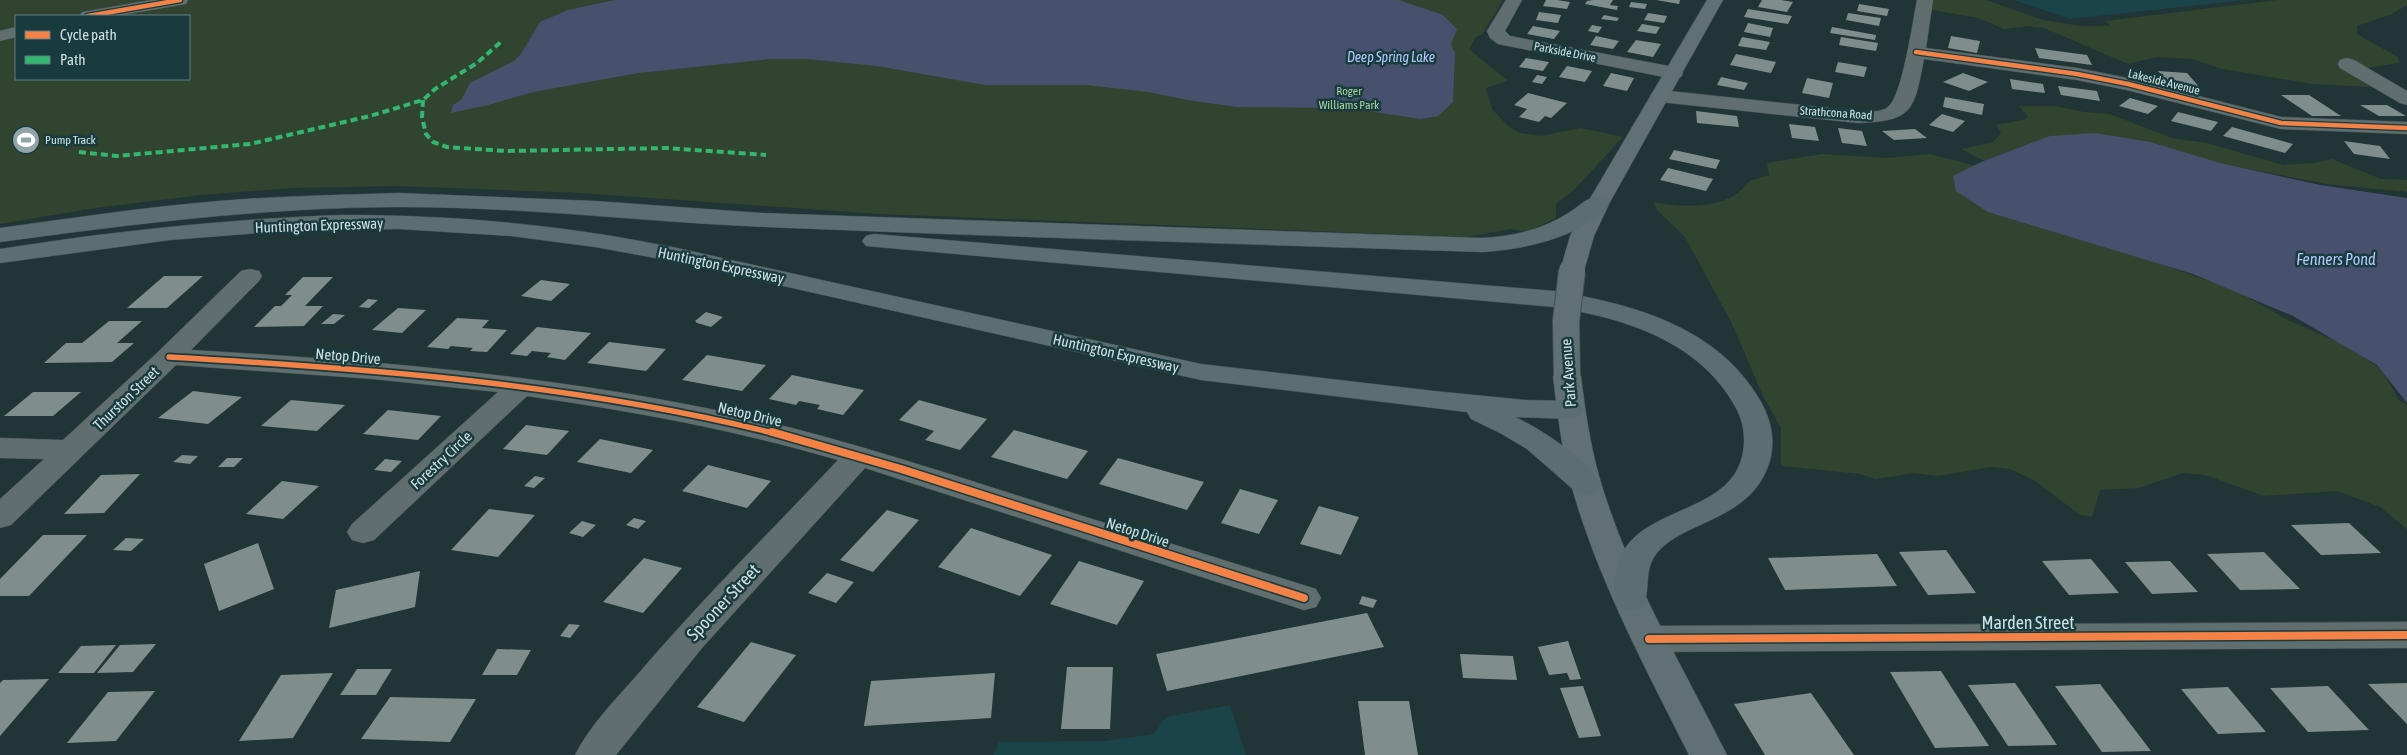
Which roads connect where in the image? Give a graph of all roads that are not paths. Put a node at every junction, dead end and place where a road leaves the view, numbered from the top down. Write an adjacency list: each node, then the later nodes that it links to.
1 (180, 0): 5 (street)
2 (1514, 0): 10 (street, Parkside Drive)
3 (1715, 0): 10 (main road, Park Avenue)
4 (1925, 0): 8 (street, Strathcona Road)
5 (94, 15)
6 (15, 32): 7 (street)
7 (0, 36)
8 (1916, 52): 11 (street, Strathcona Road); 13 (street, Lakeside Avenue)
9 (2347, 64): 12 (street)
10 (1674, 73): 11 (main road, Park Avenue)
11 (1660, 96): 14 (main road, Park Avenue)
12 (2407, 99)
13 (2407, 128)
14 (1599, 202): 15 (highway); 22 (main road, Park Avenue, bridge)
15 (517, 204): 16 (highway, Huntington Expressway); 30 (highway)
16 (0, 235)
17 (0, 256): 21 (highway, Huntington Expressway)
18 (250, 276): 19 (street, Thurston Street)
19 (169, 357): 20 (street, Netop Drive); 24 (street, Thurston Street)
20 (520, 387): 25 (street, Netop Drive); 28 (street, Forestry Circle)
21 (1434, 400): 22 (highway); 26 (highway)
22 (1570, 410): 26 (main road, Park Avenue)
23 (0, 448): 24 (street)
24 (71, 450): 27 (street, Thurston Street)
25 (860, 455): 29 (street, Netop Drive); 33 (street, Spooner Street)
26 (1586, 484): 30 (main road, Park Avenue)
27 (0, 517)
28 (363, 532)
29 (1304, 598)
30 (1630, 599): 32 (main road, Park Avenue)
31 (2407, 635): 32 (street, Marden Street)
32 (1649, 639): 34 (main road, Park Avenue)
33 (594, 755)
34 (1708, 755)

